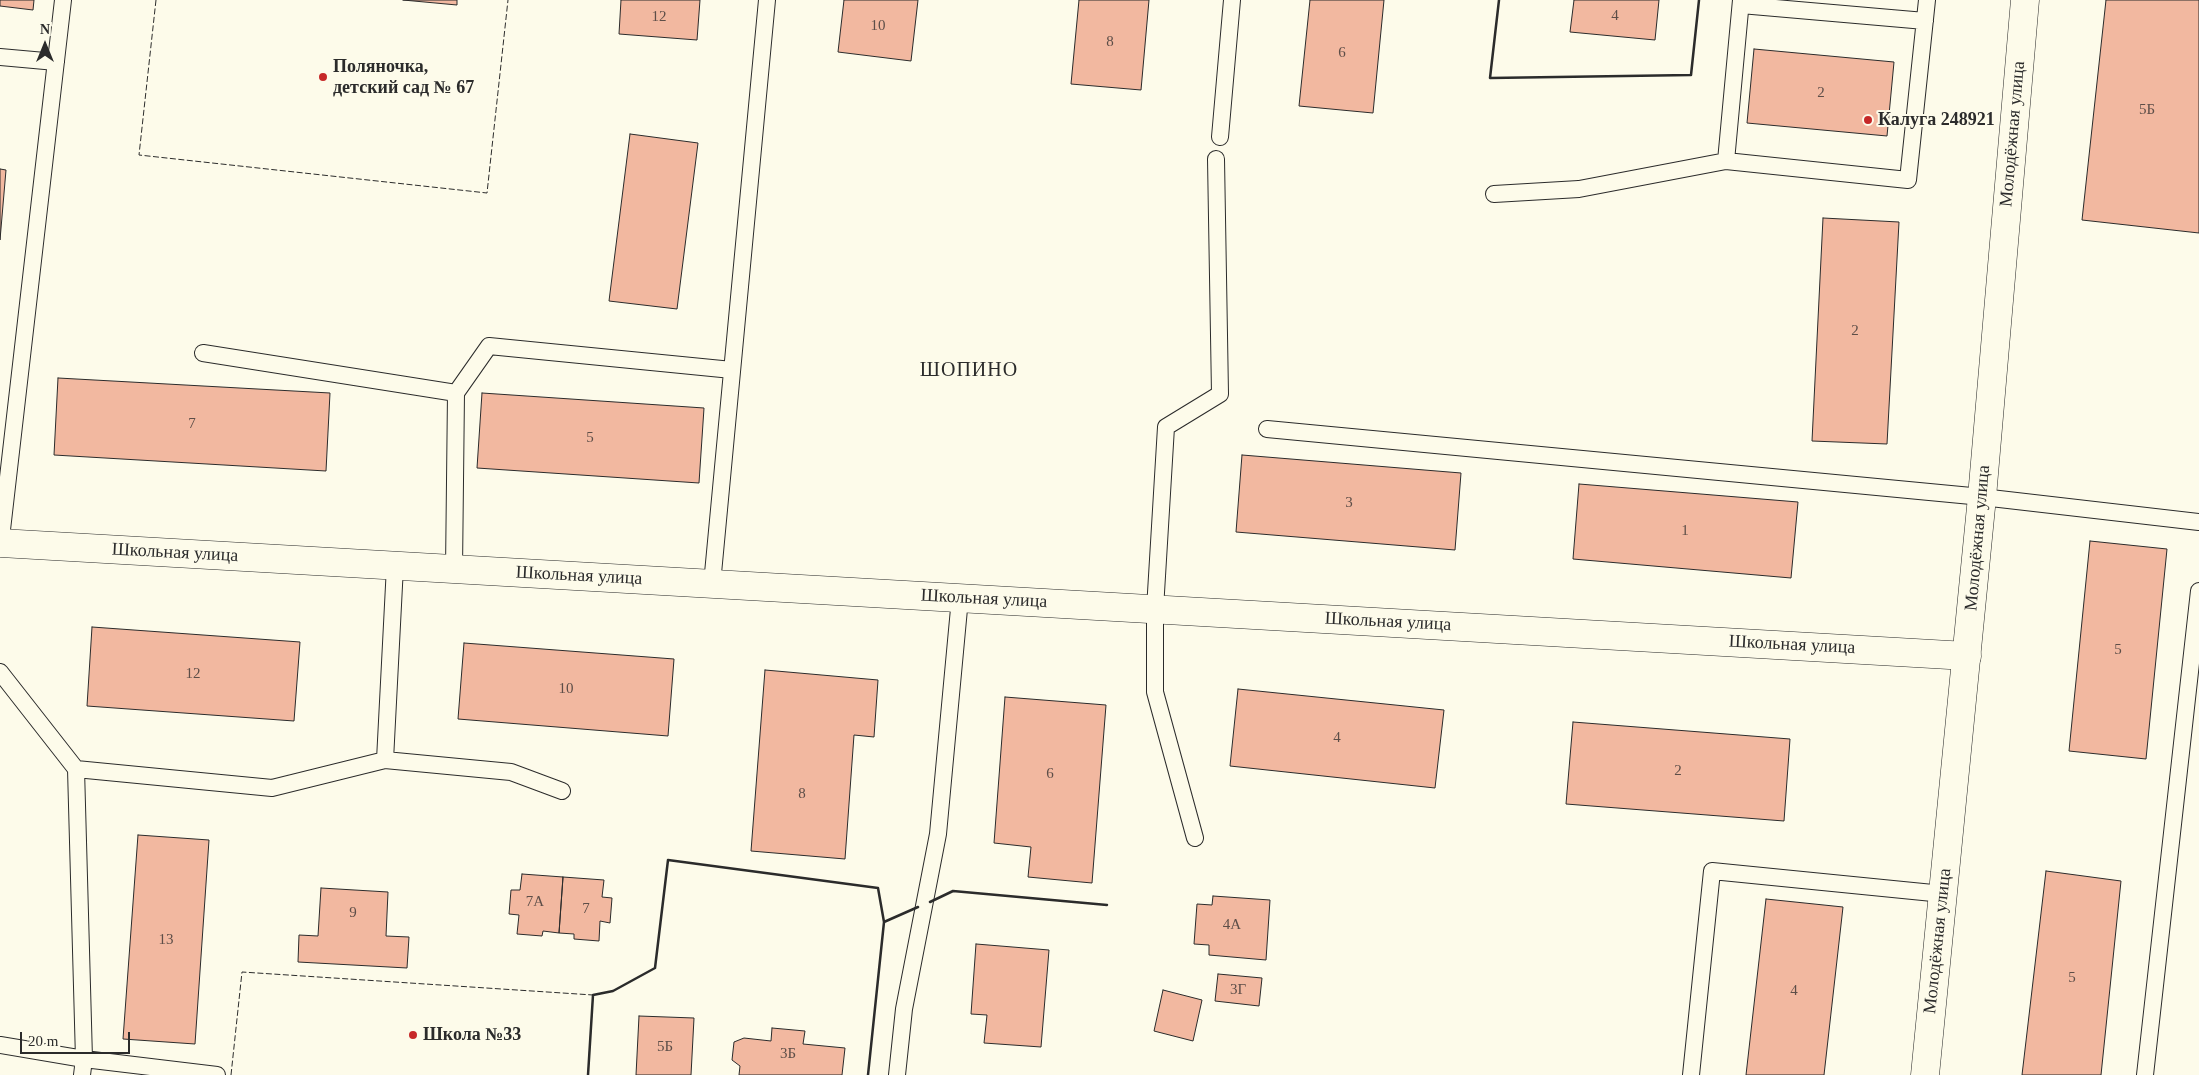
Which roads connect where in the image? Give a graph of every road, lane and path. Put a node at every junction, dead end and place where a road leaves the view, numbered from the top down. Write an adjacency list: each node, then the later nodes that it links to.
1 (63, 0): 9 (lane)
2 (766, 0): 15 (lane)
3 (1232, 0): 10 (lane)
4 (1927, 0): 7 (lane)
5 (2025, 0): 18 (street, Молодёжная улица)
6 (1741, 2): 7 (lane); 12 (lane)
7 (1925, 21): 12 (lane)
8 (0, 57): 9 (lane)
9 (56, 62): 20 (lane)
10 (1220, 137)
11 (1216, 159): 26 (lane)
12 (1726, 161): 13 (lane)
13 (1494, 194)
14 (203, 353): 16 (lane)
15 (732, 370): 16 (lane); 23 (lane)
16 (456, 393): 22 (lane)
17 (1267, 429): 18 (lane)
18 (1982, 497): 19 (lane); 27 (street, Молодёжная улица)
19 (2199, 522)
20 (0, 544): 21 (street, Школьная улица)
21 (395, 566): 22 (street, Школьная улица); 29 (lane)
22 (454, 569): 23 (street, Школьная улица)
23 (712, 584): 25 (street, Школьная улица)
24 (2199, 591): 40 (lane)
25 (960, 598): 26 (street, Школьная улица); 37 (lane)
26 (1155, 609): 27 (street, Школьная улица); 32 (lane)
27 (1967, 656): 33 (street, Молодёжная улица)
28 (0, 672): 30 (lane)
29 (385, 760): 30 (lane); 31 (lane)
30 (76, 769): 35 (lane)
31 (562, 791)
32 (1195, 838)
33 (1943, 894): 38 (lane); 39 (street, Молодёжная улица)
34 (0, 1045): 35 (lane)
35 (83, 1067): 36 (lane)
36 (217, 1075)
37 (897, 1075)
38 (1691, 1075)
39 (1925, 1075)
40 (2145, 1075)

